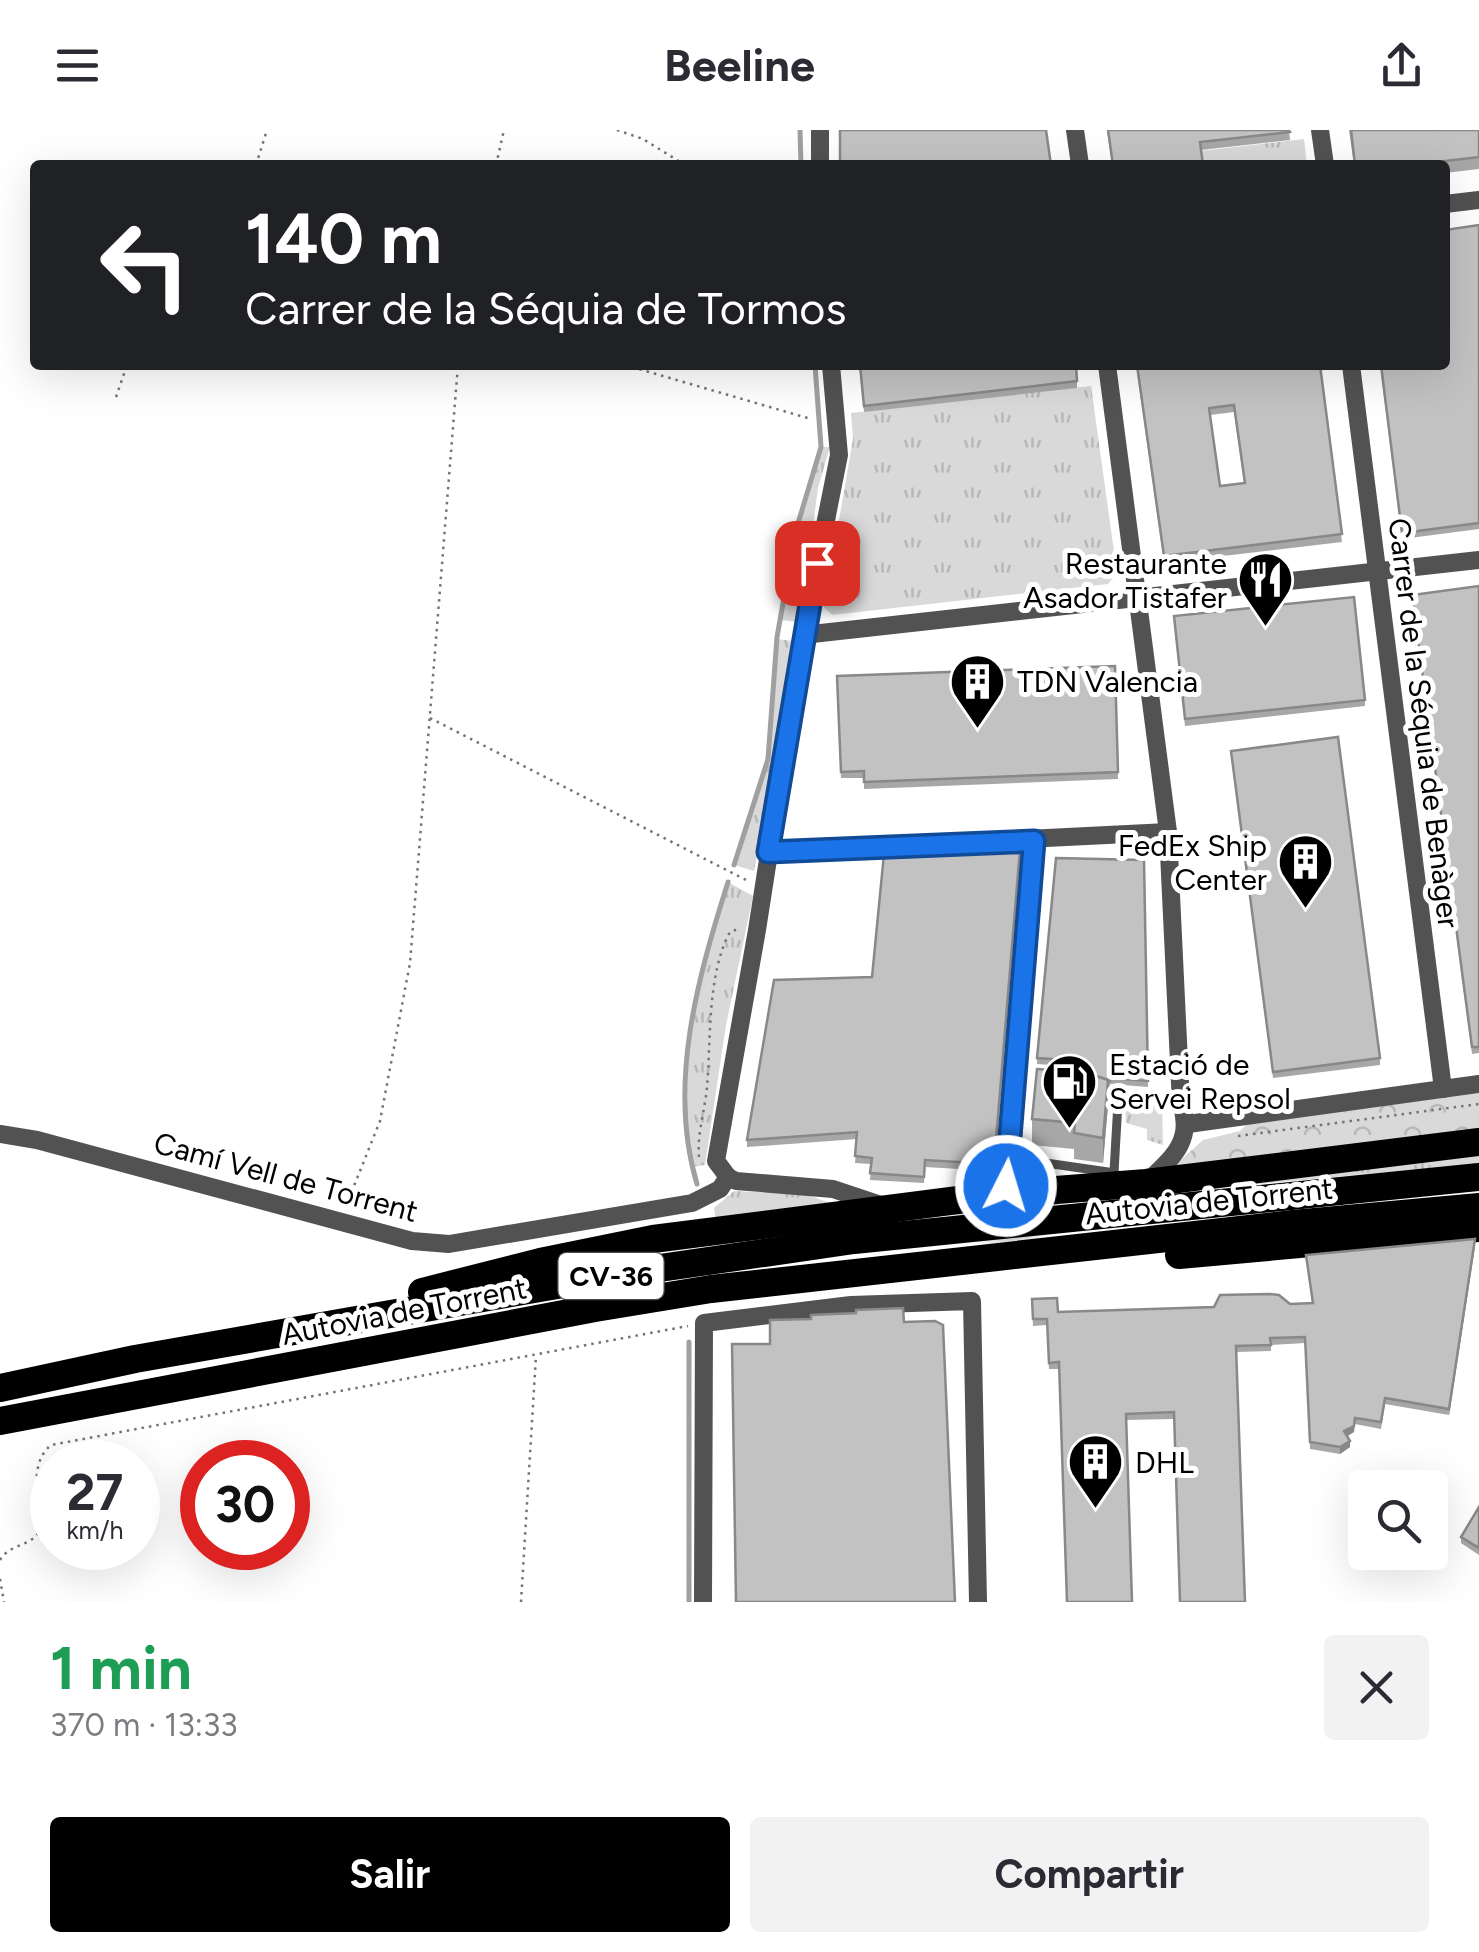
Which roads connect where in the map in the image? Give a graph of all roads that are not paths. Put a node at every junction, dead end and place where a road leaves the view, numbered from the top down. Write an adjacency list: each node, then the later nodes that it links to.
1 (820, 130): 4 (street)
2 (1075, 130): 5 (street)
3 (1320, 130): 6 (street)
4 (820, 160)
5 (1079, 160)
6 (1323, 160)
7 (1479, 200): 8 (street)
8 (1450, 203)
9 (832, 370): 15 (street)
10 (1108, 370): 14 (street)
11 (1352, 370): 13 (street, Carrer de la Séquia de Benàger)
12 (1479, 560): 13 (street)
13 (1377, 572): 14 (street); 20 (street, Carrer de la Séquia de Benàger)
14 (1137, 598): 15 (street); 16 (street)
15 (803, 635): 18 (street)
16 (1168, 832): 17 (street); 22 (street)
17 (1034, 841): 18 (street); 25 (street)
18 (768, 852): 27 (street)
19 (1479, 1084): 20 (street)
20 (1443, 1089): 22 (street)
21 (1079, 1090): 26 (lane)
22 (1188, 1124): 29 (street)
23 (0, 1134): 27 (street, Camí Vell de Torrent)
24 (1479, 1142): 29 (highway)
25 (1008, 1154): 26 (lane); 30 (street)
26 (1114, 1172): 29 (lane)
27 (728, 1177): 32 (street)
28 (1479, 1177): 35 (highway, Autovia de Torrent / CV-36)
29 (1143, 1183): 30 (highway)
30 (1005, 1194): 32 (highway)
31 (1479, 1207): 34 (highway, Autovia de Torrent / CV-36)
32 (895, 1210): 35 (highway)
33 (1479, 1228): 34 (highway)
34 (883, 1269): 37 (highway, Autovia de Torrent / CV-36)
35 (135, 1359): 36 (highway, Autovia de Torrent / CV-36)
36 (0, 1388)
37 (0, 1421)
38 (704, 1602): 39 (street)
39 (978, 1602)

